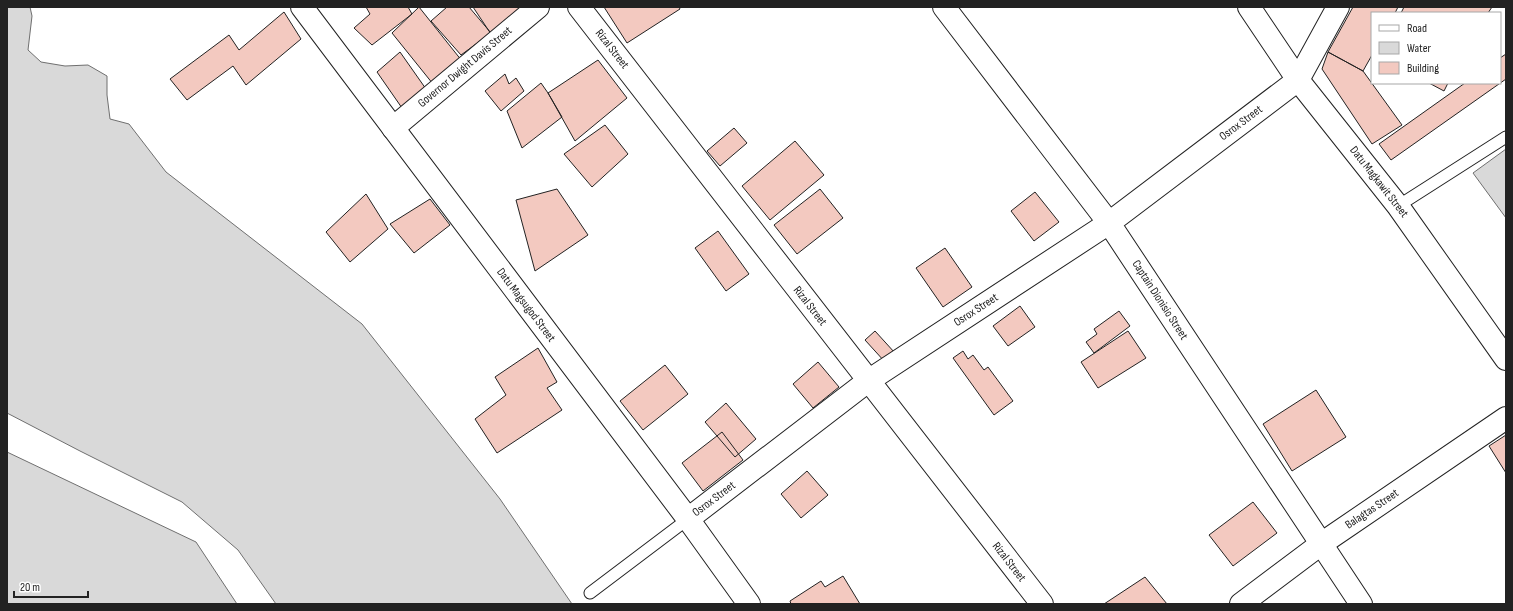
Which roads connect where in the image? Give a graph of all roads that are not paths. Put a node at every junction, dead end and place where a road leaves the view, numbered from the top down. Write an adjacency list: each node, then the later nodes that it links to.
1 (302, 7): 8 (street, Datu Magsugod Street)
2 (538, 7): 8 (street, Governor Dwight Davis Street)
3 (579, 7): 13 (street, Rizal Street)
4 (944, 7): 11 (street, Captain Dionisio Street)
5 (1249, 7): 7 (street, Datu Magkawit Street)
6 (1338, 7): 7 (street, Osrox Street)
7 (1298, 80): 10 (street, Datu Magkawit Street); 11 (street, Osrox Street)
8 (393, 128): 15 (street, Datu Magsugod Street)
9 (1506, 138): 10 (lane)
10 (1398, 206): 12 (street, Datu Magkawit Street)
11 (1109, 222): 13 (street, Osrox Street); 16 (street, Captain Dionisio Street)
12 (1506, 360)
13 (868, 381): 15 (street, Osrox Street); 19 (street, Rizal Street)
14 (1506, 418): 16 (street, Balagtas Street)
15 (688, 519): 17 (lane, Osrox Street); 18 (street, Datu Magsugod Street)
16 (1321, 544): 20 (street, Balagtas Street); 21 (street, Captain Dionisio Street)
17 (590, 593)
18 (749, 604)
19 (1042, 604)
20 (1241, 604)
21 (1361, 604)

